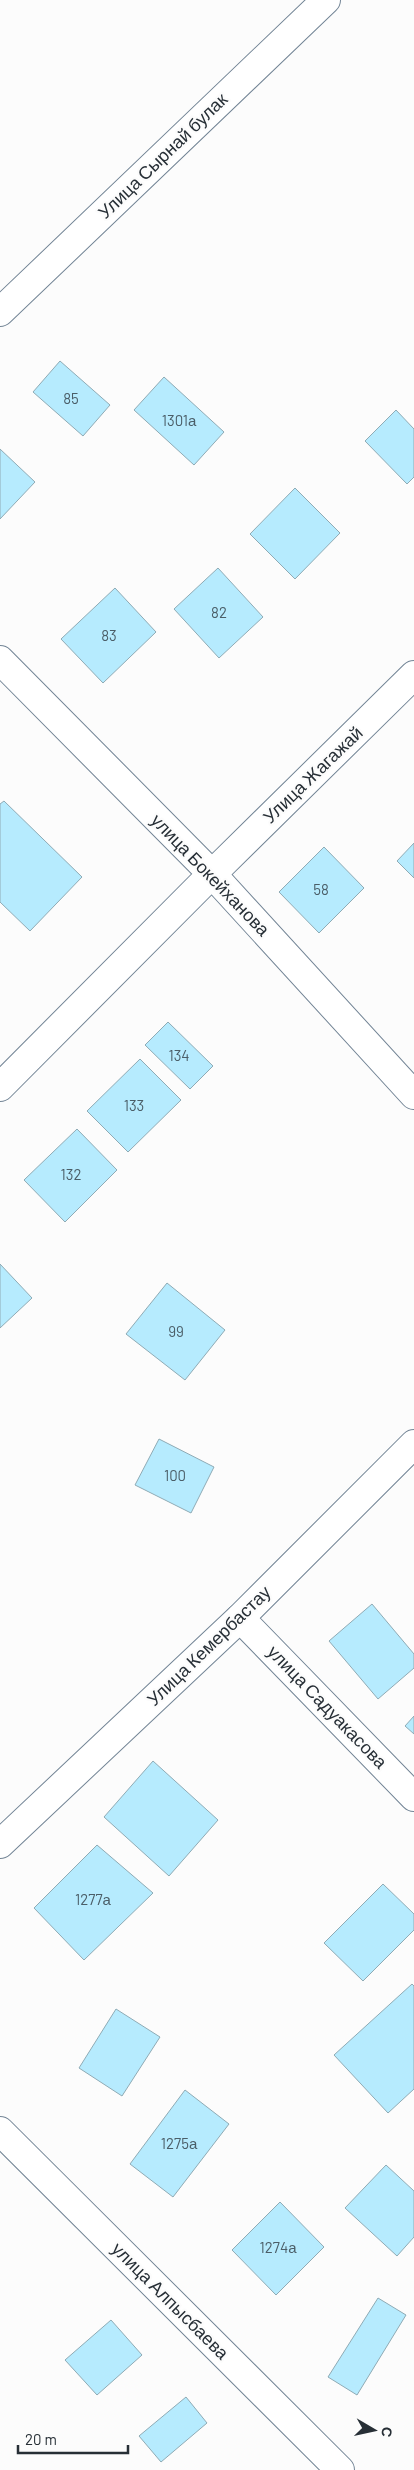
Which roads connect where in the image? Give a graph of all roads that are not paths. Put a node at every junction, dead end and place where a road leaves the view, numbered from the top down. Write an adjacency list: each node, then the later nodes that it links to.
1 (326, 0): 2 (street, Улица Сырнай булак)
2 (0, 312)
3 (0, 660): 5 (street, улица Бокейханова)
4 (414, 675): 5 (street, Улица Жагажай)
5 (212, 874): 6 (street, Улица Жагажай); 7 (street, улица Бокейханова)
6 (0, 1087)
7 (414, 1095)
8 (414, 1444): 9 (street, Улица Кемербастау)
9 (240, 1618): 10 (street, улица Садуакасова); 11 (street, Улица Кемербастау)
10 (414, 1797)
11 (0, 1844)
12 (0, 2131): 13 (street, улица Алпысбаева)
13 (340, 2470)

